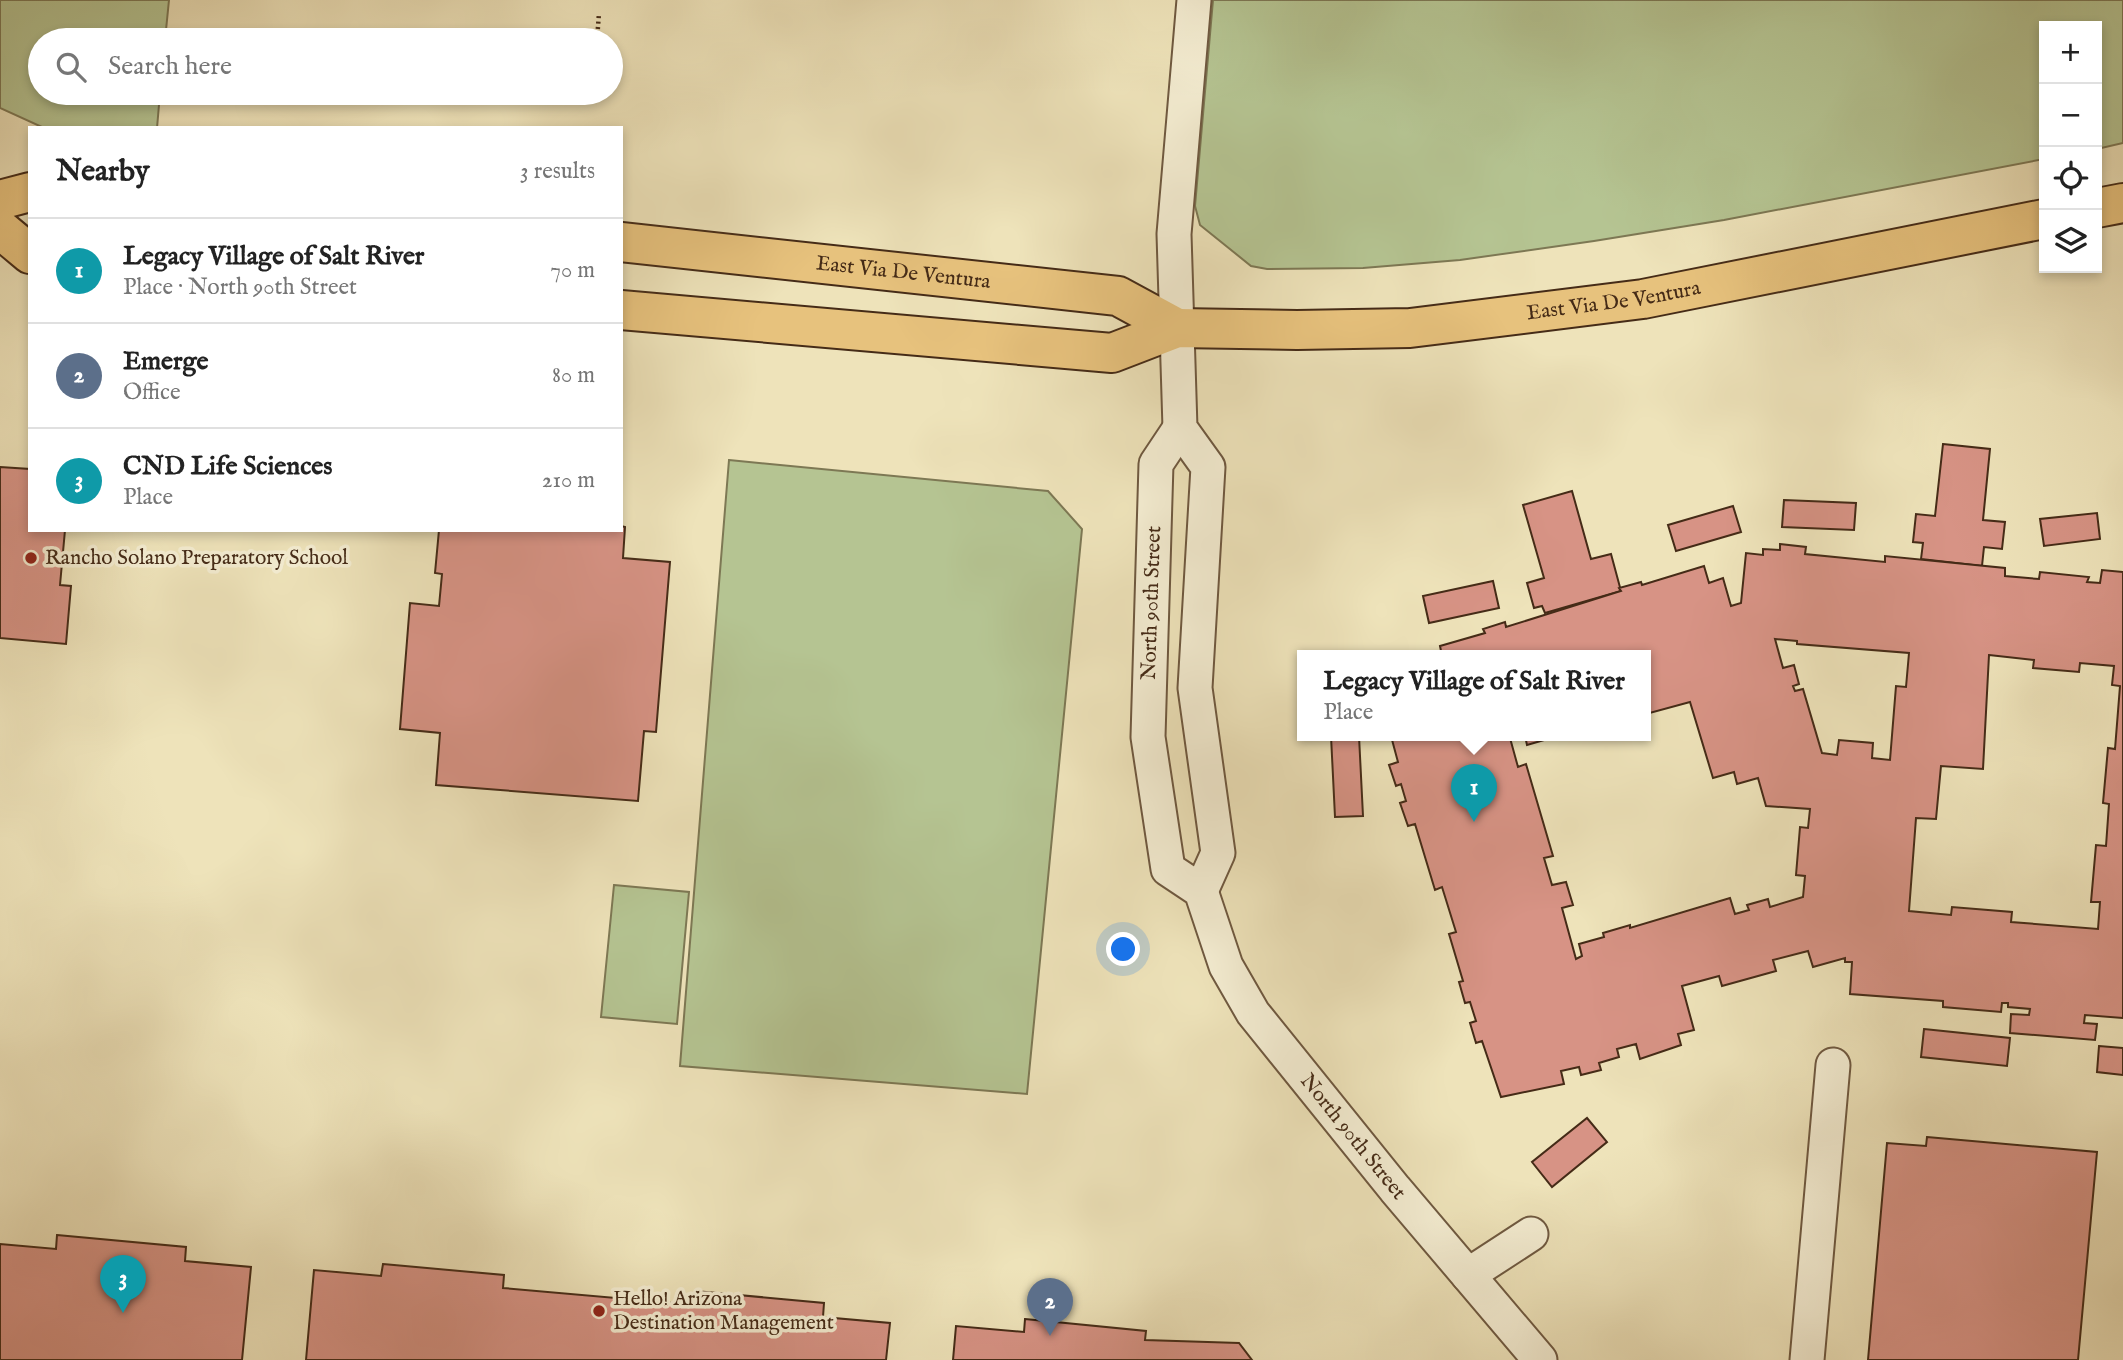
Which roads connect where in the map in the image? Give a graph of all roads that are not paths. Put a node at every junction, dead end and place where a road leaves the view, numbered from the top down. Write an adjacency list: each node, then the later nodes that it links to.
1 (1194, 0): 11 (street)
2 (28, 193): 3 (main road)
3 (0, 200)
4 (2123, 203): 5 (main road)
5 (2102, 207)
6 (2039, 220): 11 (main road, East Via De Ventura)
7 (0, 229): 9 (main road)
8 (623, 242): 11 (main road, East Via De Ventura)
9 (28, 252)
10 (623, 310): 11 (main road, East Via De Ventura)
11 (1177, 328): 12 (street)
12 (1180, 428): 13 (street); 13 (street, North 90th Street)
13 (1201, 891): 16 (street, North 90th Street)
14 (1833, 1065): 18 (street)
15 (1531, 1234): 16 (street)
16 (1468, 1275): 17 (street, North 90th Street)
17 (1540, 1360)
18 (1807, 1360)

